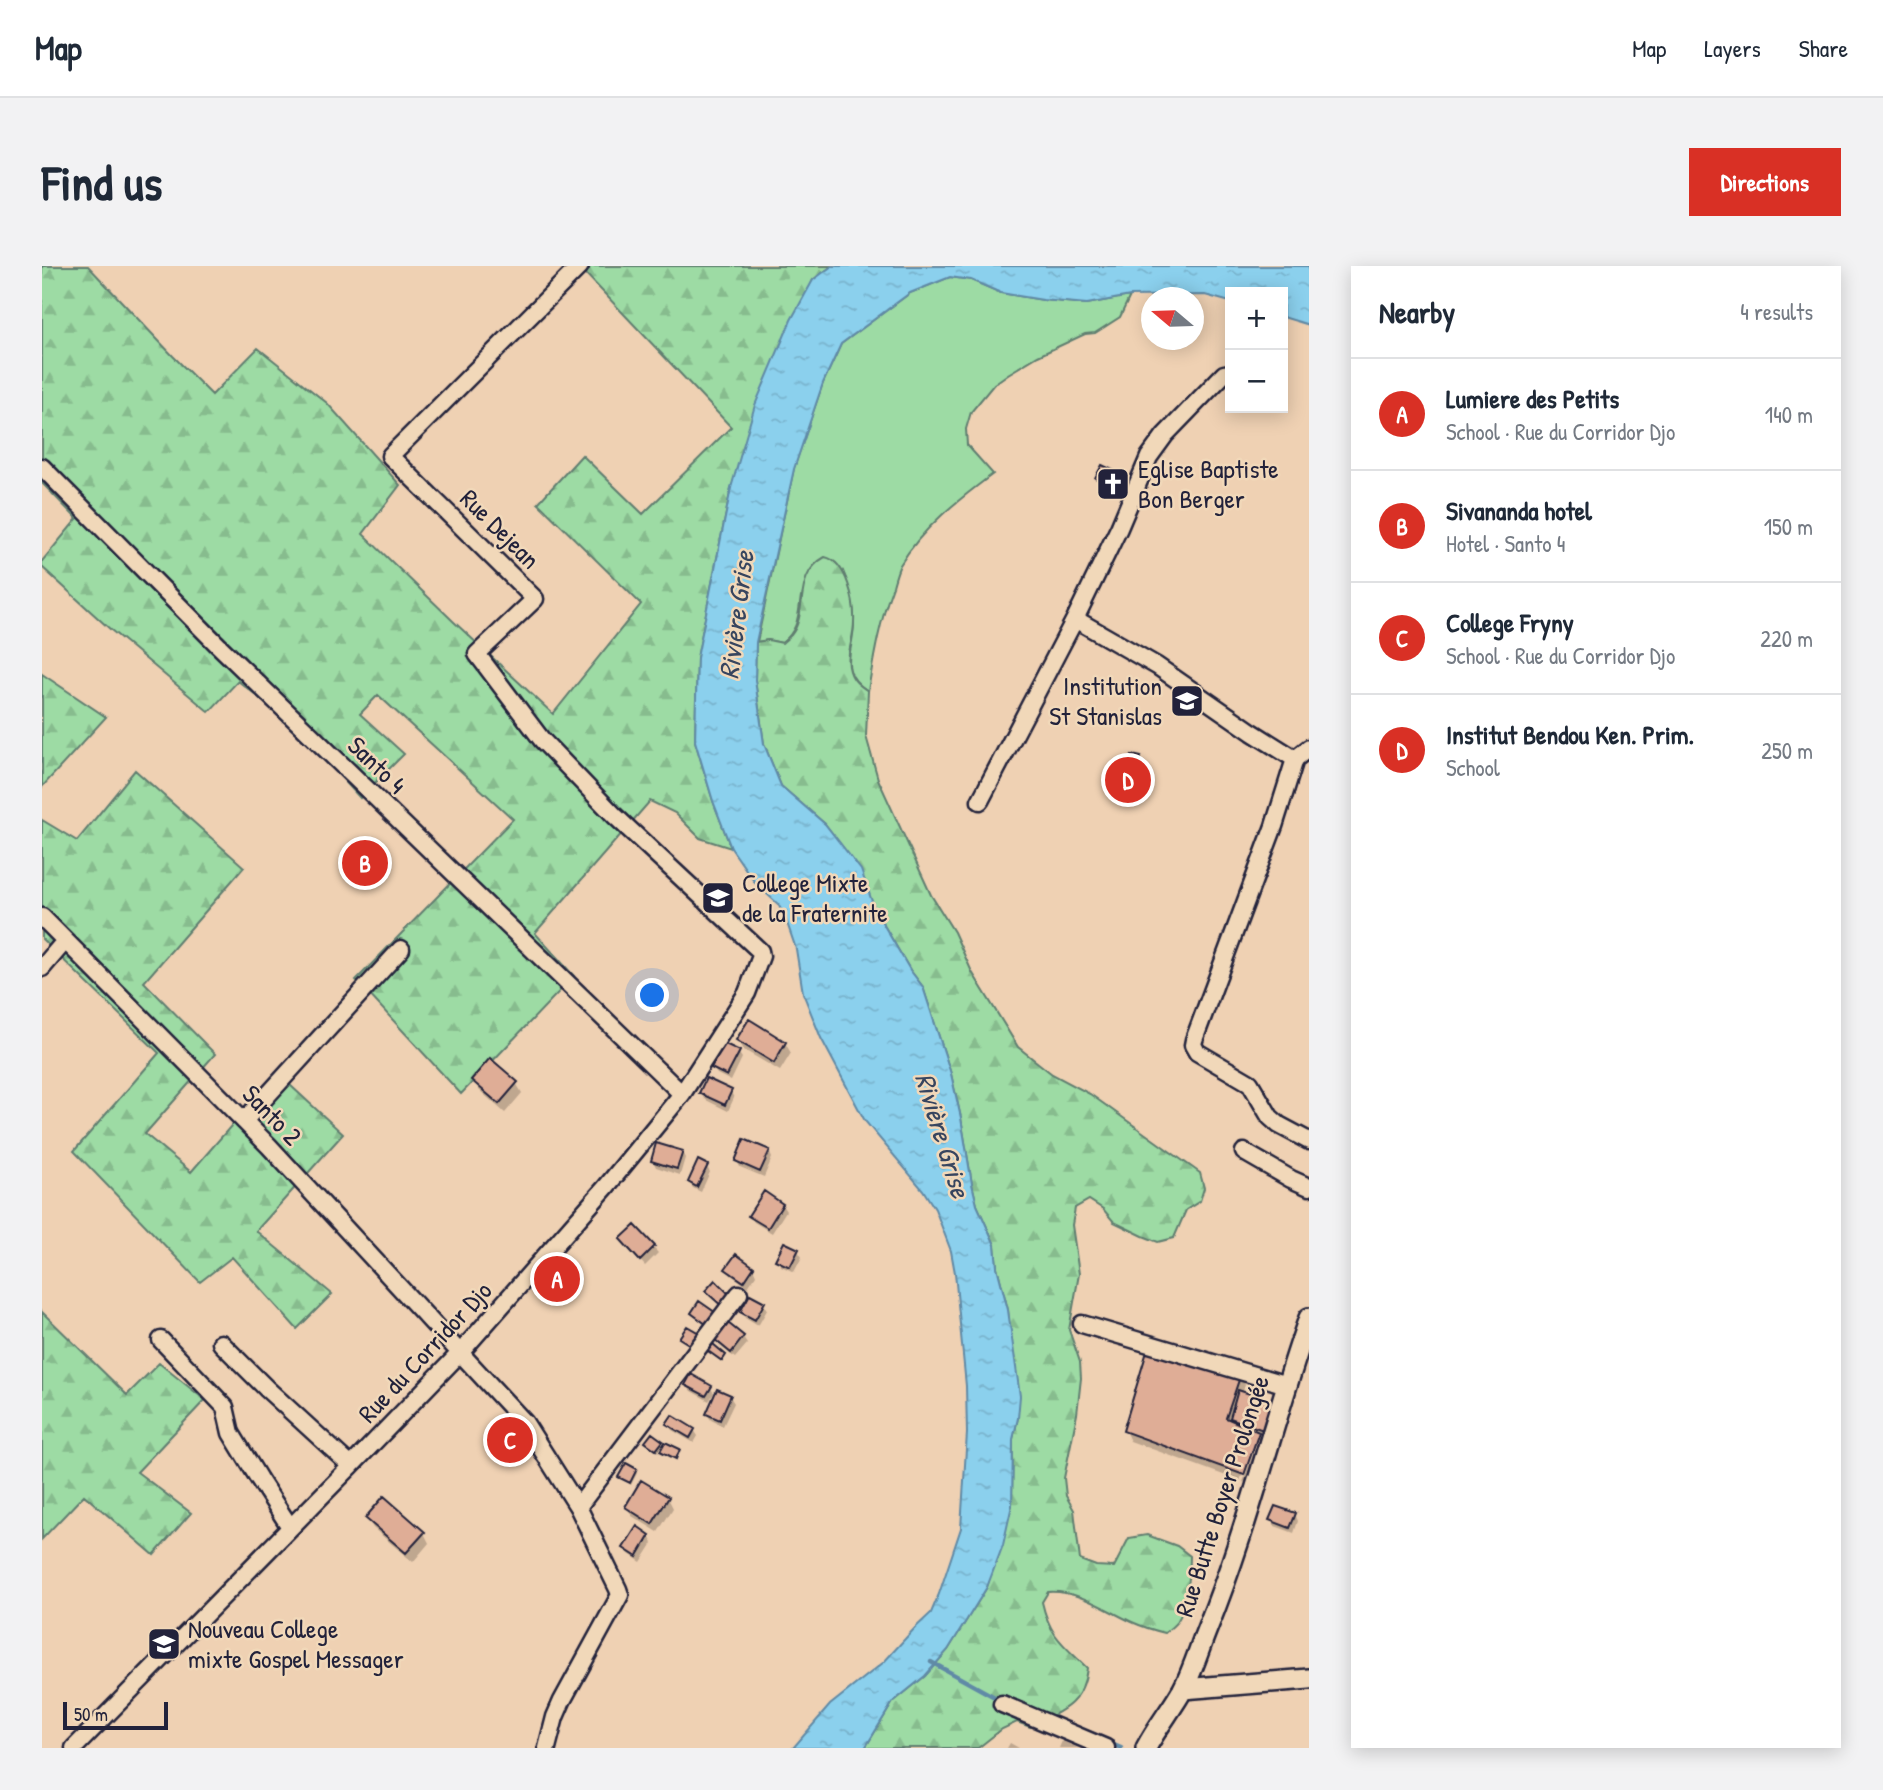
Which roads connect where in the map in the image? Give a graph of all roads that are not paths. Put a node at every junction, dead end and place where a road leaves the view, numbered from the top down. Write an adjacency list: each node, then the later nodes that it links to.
1 (580, 266): 11 (street, Rue Dejean)
2 (1225, 374): 4 (street)
3 (42, 467): 13 (street, Santo 4)
4 (1075, 619): 6 (street); 7 (street)
5 (1309, 748): 6 (street)
6 (1295, 759): 15 (street)
7 (980, 801)
8 (42, 917): 9 (street, Santo 2)
9 (65, 941): 12 (street); 14 (street, Santo 2)
10 (401, 949): 14 (street)
11 (760, 951): 13 (street, Rue du Corridor Djo)
12 (42, 968)
13 (682, 1094): 23 (street, Rue du Corridor Djo)
14 (244, 1121): 23 (street, Santo 2)
15 (1309, 1141)
16 (1244, 1152): 17 (street)
17 (1309, 1187)
18 (739, 1294): 26 (street)
19 (1309, 1318): 24 (street, Rue Butte Boyer Prolongée)
20 (1082, 1324): 24 (street)
21 (162, 1340): 27 (street)
22 (221, 1343): 25 (street)
23 (460, 1353): 25 (street, Rue du Corridor Djo); 26 (street, Santo 2)
24 (1296, 1373): 29 (street, Rue Butte Boyer Prolongée)
25 (351, 1466): 27 (street, Rue du Corridor Djo)
26 (578, 1507): 32 (street, Santo 2)
27 (290, 1527): 31 (street, Rue du Corridor Djo)
28 (1309, 1679): 29 (street)
29 (1182, 1689): 34 (street, Rue Butte Boyer Prolongée)
30 (1002, 1704): 33 (street)
31 (74, 1748)
32 (547, 1748)
33 (1106, 1748)
34 (1146, 1748)

